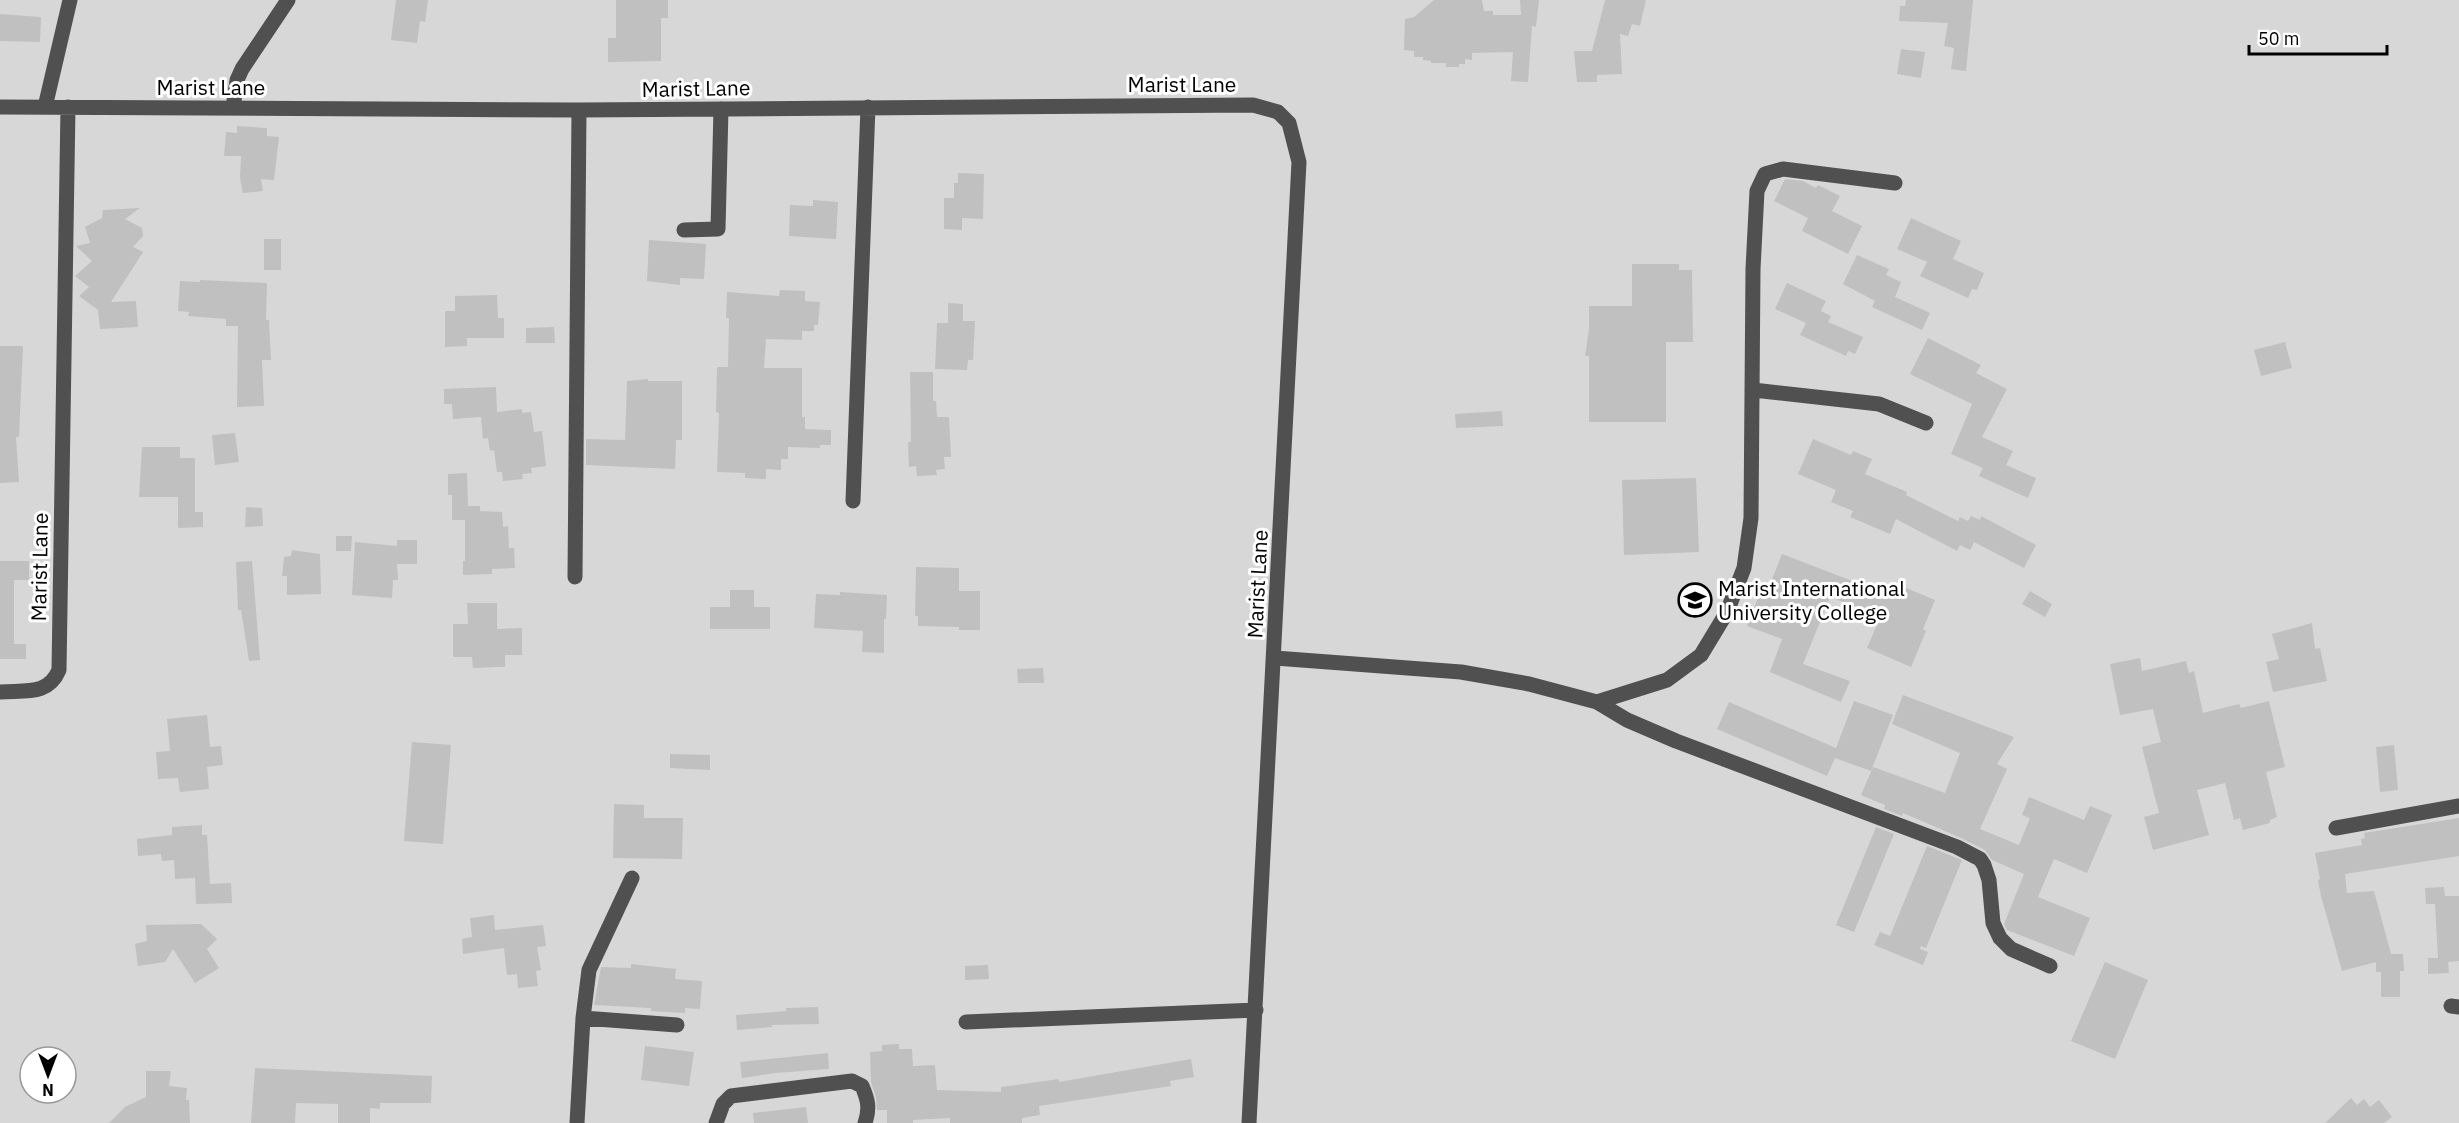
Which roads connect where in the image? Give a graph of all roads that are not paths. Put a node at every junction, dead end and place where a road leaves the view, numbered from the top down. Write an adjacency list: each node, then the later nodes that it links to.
1 (70, 0): 4 (street)
2 (288, 0): 7 (street)
3 (0, 107): 4 (street, Marist Lane)
4 (45, 107): 5 (street, Marist Lane)
5 (68, 107): 7 (street, Marist Lane); 17 (street, Marist Lane)
6 (868, 107): 8 (street, Marist Lane); 14 (street); 16 (street, Marist Lane)
7 (233, 108): 9 (street, Marist Lane)
8 (721, 109): 9 (street, Marist Lane); 11 (street)
9 (579, 110): 15 (street)
10 (1895, 183): 12 (street)
11 (684, 230)
12 (1752, 390): 13 (street); 18 (street)
13 (1926, 423)
14 (853, 501)
15 (575, 577)
16 (1275, 658): 18 (street); 23 (street, Marist Lane)
17 (0, 692)
18 (1598, 702): 22 (street)
19 (2459, 806): 20 (street)
20 (2336, 828)
21 (632, 878): 24 (street)
22 (2050, 966)
23 (1256, 1010): 25 (street); 30 (street, Marist Lane)
24 (583, 1018): 26 (street); 27 (street)
25 (966, 1022)
26 (677, 1026)
27 (577, 1123)
28 (717, 1123): 29 (street)
29 (865, 1123)
30 (1249, 1123)

